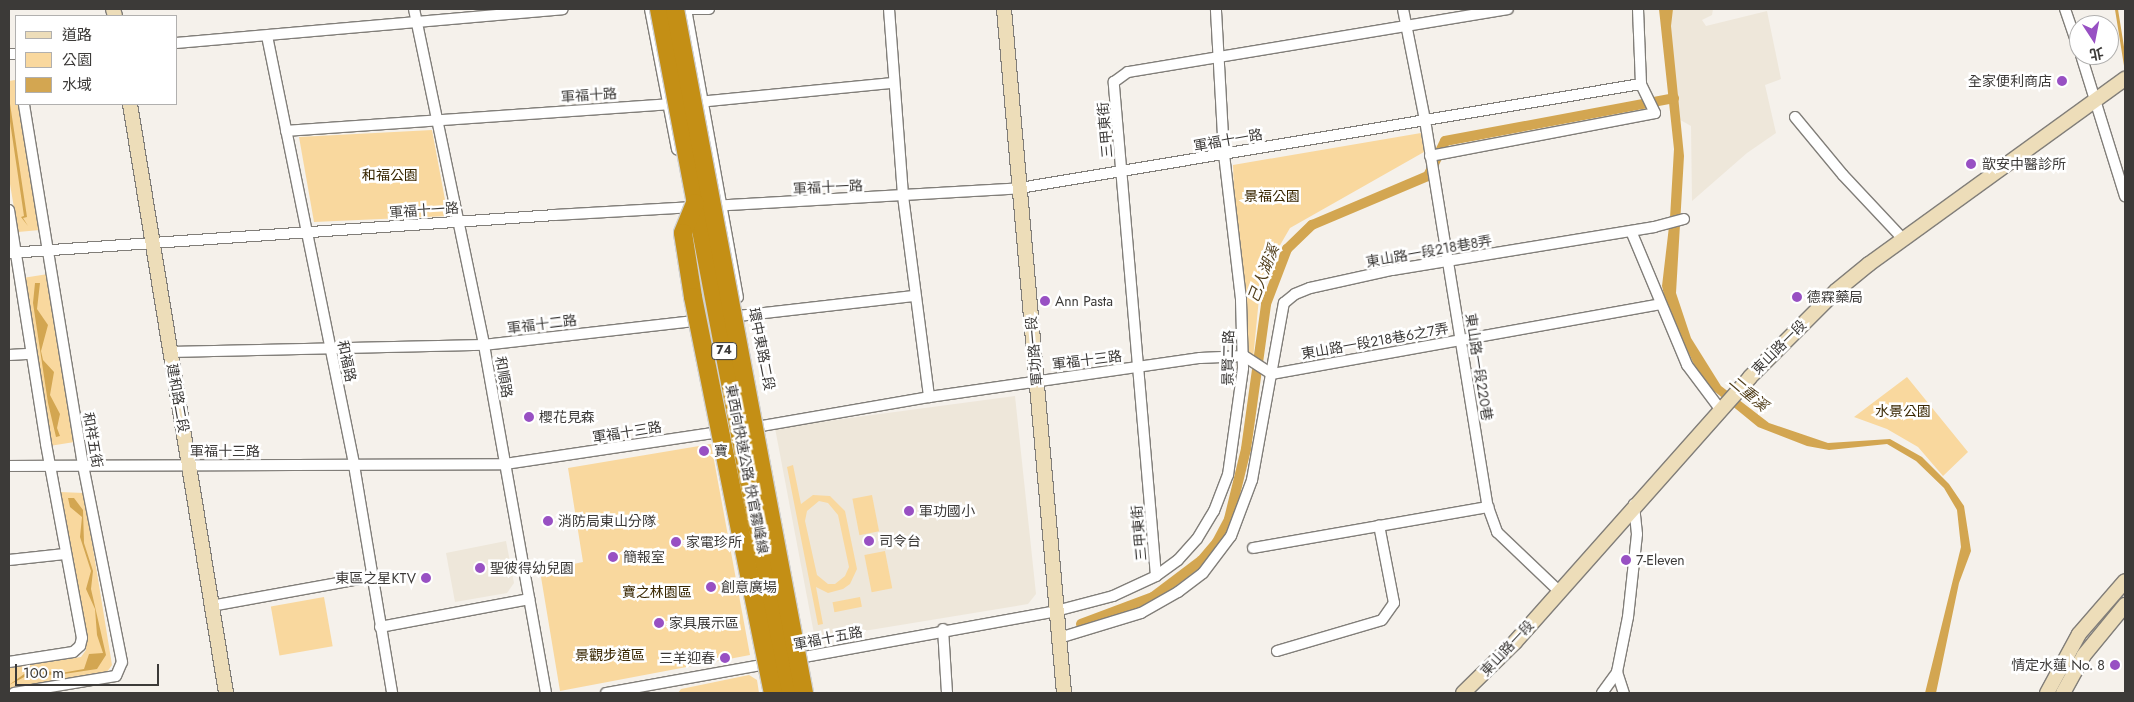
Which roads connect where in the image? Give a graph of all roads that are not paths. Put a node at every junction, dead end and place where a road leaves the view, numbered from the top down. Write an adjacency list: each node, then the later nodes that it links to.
1 (414, 9): 13 (street, 和順路)
2 (563, 9): 13 (street)
3 (650, 9): 24 (street)
4 (659, 9): 37 (highway, 東西向快速公路 快官霧峰線 / 74, bridge)
5 (682, 9): 6 (street); 22 (street, 環中東路二段); 107 (highway, 東西向快速公路 快官霧峰線 / 74, bridge)
6 (709, 9)
7 (889, 9): 20 (street)
8 (1004, 9): 34 (main road, 軍功路一段)
9 (1216, 9): 17 (street, 景賢二路)
10 (1403, 9): 14 (street, 東山路一段220巷)
11 (1508, 9): 14 (street, 三甲東街)
12 (1638, 9): 21 (street)
13 (417, 21): 15 (street); 28 (street, 和順路)
14 (1406, 28): 17 (street, 三甲東街); 29 (street, 東山路一段220巷)
15 (267, 36): 16 (street); 30 (street, 和福路)
16 (178, 42)
17 (1218, 57): 31 (street, 景賢二路); 33 (street, 三甲東街)
18 (2083, 65): 23 (street)
19 (2125, 79): 23 (main road, 東山路一段)
20 (894, 83): 22 (street, 軍福十路); 35 (street)
21 (1641, 84): 29 (street, 軍福十一路); 32 (street)
22 (703, 101): 24 (street, 軍福十路); 38 (street, 環中東路二段)
23 (2096, 101): 36 (street); 44 (main road, 東山路一段)
24 (668, 104): 28 (street, 軍福十路); 37 (street)
25 (24, 105): 46 (street, 和祥五街)
26 (130, 105): 45 (main road, 建和路二段)
27 (1795, 116): 44 (street)
28 (438, 119): 30 (street, 軍福十路); 41 (street, 和順路)
29 (1425, 120): 31 (street, 軍福十一路); 32 (street, 東山路一段220巷)
30 (286, 131): 43 (street, 和福路)
31 (1224, 154): 33 (street, 軍福十一路); 59 (street, 景賢二路)
32 (1430, 156): 48 (street, 東山路一段220巷)
33 (1122, 172): 34 (street, 軍福十一路); 60 (street, 三甲東街)
34 (1020, 188): 35 (street, 軍福十一路); 62 (main road, 軍功路一段)
35 (903, 196): 38 (street, 軍福十一路); 49 (street)
36 (2125, 196)
37 (692, 204): 38 (street, 軍福十一路); 41 (street, 軍福十一路); 52 (street); 104 (highway, 74, bridge); 106 (highway, 東西向快速公路 快官霧峰線 / 74, bridge)
38 (723, 207): 51 (street, 環中東路二段)
39 (9, 210): 47 (street)
40 (1684, 219): 42 (street, 東山路一段218巷8弄)
41 (458, 222): 43 (street, 軍福十一路); 54 (street, 和順路)
42 (1631, 230): 48 (street, 東山路一段218巷8弄); 50 (street)
43 (306, 232): 45 (street, 軍福十一路); 55 (street, 和福路)
44 (1903, 239): 64 (main road, 東山路一段)
45 (153, 243): 46 (street, 軍福十一路); 56 (main road, 建和路二段)
46 (46, 251): 47 (street, 軍福十一路); 68 (street, 和祥五街)
47 (13, 252): 57 (street)
48 (1448, 262): 53 (street, 東山路一段220巷); 61 (street, 東山路一段218巷8弄)
49 (915, 296): 51 (street, 軍福十二路); 63 (street)
50 (1660, 304): 53 (street, 東山路一段218巷6之7弄); 64 (street)
51 (741, 314): 52 (street, 軍福十二路); 65 (street, 環中東路二段)
52 (707, 319): 54 (street, 軍福十二路); 66 (street)
53 (1462, 339): 61 (street, 東山路一段218巷6之7弄); 74 (street, 東山路一段220巷)
54 (484, 345): 55 (street, 軍福十二路); 67 (street, 和順路)
55 (330, 348): 56 (street, 軍福十二路); 70 (street, 和福路)
56 (170, 352): 69 (main road, 建和路二段)
57 (31, 354): 58 (street); 72 (street)
58 (9, 355)
59 (1244, 356): 60 (street, 軍福十三路); 61 (street); 80 (street, 景賢二路)
60 (1137, 368): 62 (street, 軍福十三路); 80 (street, 三甲東街)
61 (1272, 374): 90 (street, 東山路一段218巷8弄)
62 (1036, 380): 63 (street, 軍福十三路); 87 (main road, 軍功路一段)
63 (929, 396): 65 (street, 軍福十三路)
64 (1720, 409): 73 (main road, 東山路一段)
65 (762, 426): 66 (street, 軍福十三路); 92 (street, 環中東路二段)
66 (728, 431): 67 (street, 軍福十三路); 75 (street)
67 (506, 464): 70 (street, 軍福十三路); 84 (street, 和順路)
68 (83, 465): 69 (street, 軍福十三路); 72 (street, 軍福十三路); 98 (street, 和祥五街)
69 (190, 465): 70 (street, 軍福十三路); 86 (main road, 建和路二段)
70 (354, 465): 81 (street, 和福路)
71 (9, 466): 72 (street, 軍福十三路)
72 (51, 466): 78 (street)
73 (1634, 504): 83 (main road, 東山路一段); 96 (street)
74 (1488, 507): 76 (street); 83 (street, 東山路一段220巷)
75 (745, 519): 94 (street); 95 (street)
76 (1379, 525): 77 (street); 91 (street)
77 (1253, 548)
78 (66, 554): 79 (street); 93 (street)
79 (9, 560)
80 (1156, 576): 87 (street, 景賢二路)
81 (371, 577): 86 (street); 88 (street, 和福路)
82 (2125, 581): 114 (main road)
83 (1559, 591): 111 (main road, 東山路一段)
84 (529, 599): 88 (street); 101 (street, 和順路)
85 (2125, 605): 115 (main road)
86 (211, 606): 99 (main road, 建和路二段)
87 (1056, 611): 89 (street, 軍福十五路); 90 (main road, 軍功路一段)
88 (380, 627): 100 (street, 和福路)
89 (942, 629): 92 (street, 軍福十五路); 109 (street)
90 (1059, 638): 110 (main road, 軍功路一段)
91 (1277, 651)
92 (805, 657): 94 (street, 軍福十五路); 108 (street, 環中東路二段)
93 (9, 662)
94 (773, 663): 95 (street, 軍福十五路); 105 (street)
95 (760, 666): 97 (street, 軍福十五路); 103 (street)
96 (1617, 672): 112 (street); 113 (street)
97 (664, 688): 102 (street, 軍福十五路)
98 (14, 693)
99 (226, 693)
100 (392, 693)
101 (546, 693)
102 (606, 693)
103 (766, 693)
104 (773, 693)
105 (779, 693)
106 (789, 693)
107 (804, 693)
108 (812, 693)
109 (947, 693)
110 (1064, 693)
111 (1463, 693)
112 (1602, 693)
113 (1624, 693)
114 (2047, 693)
115 (2063, 693)

